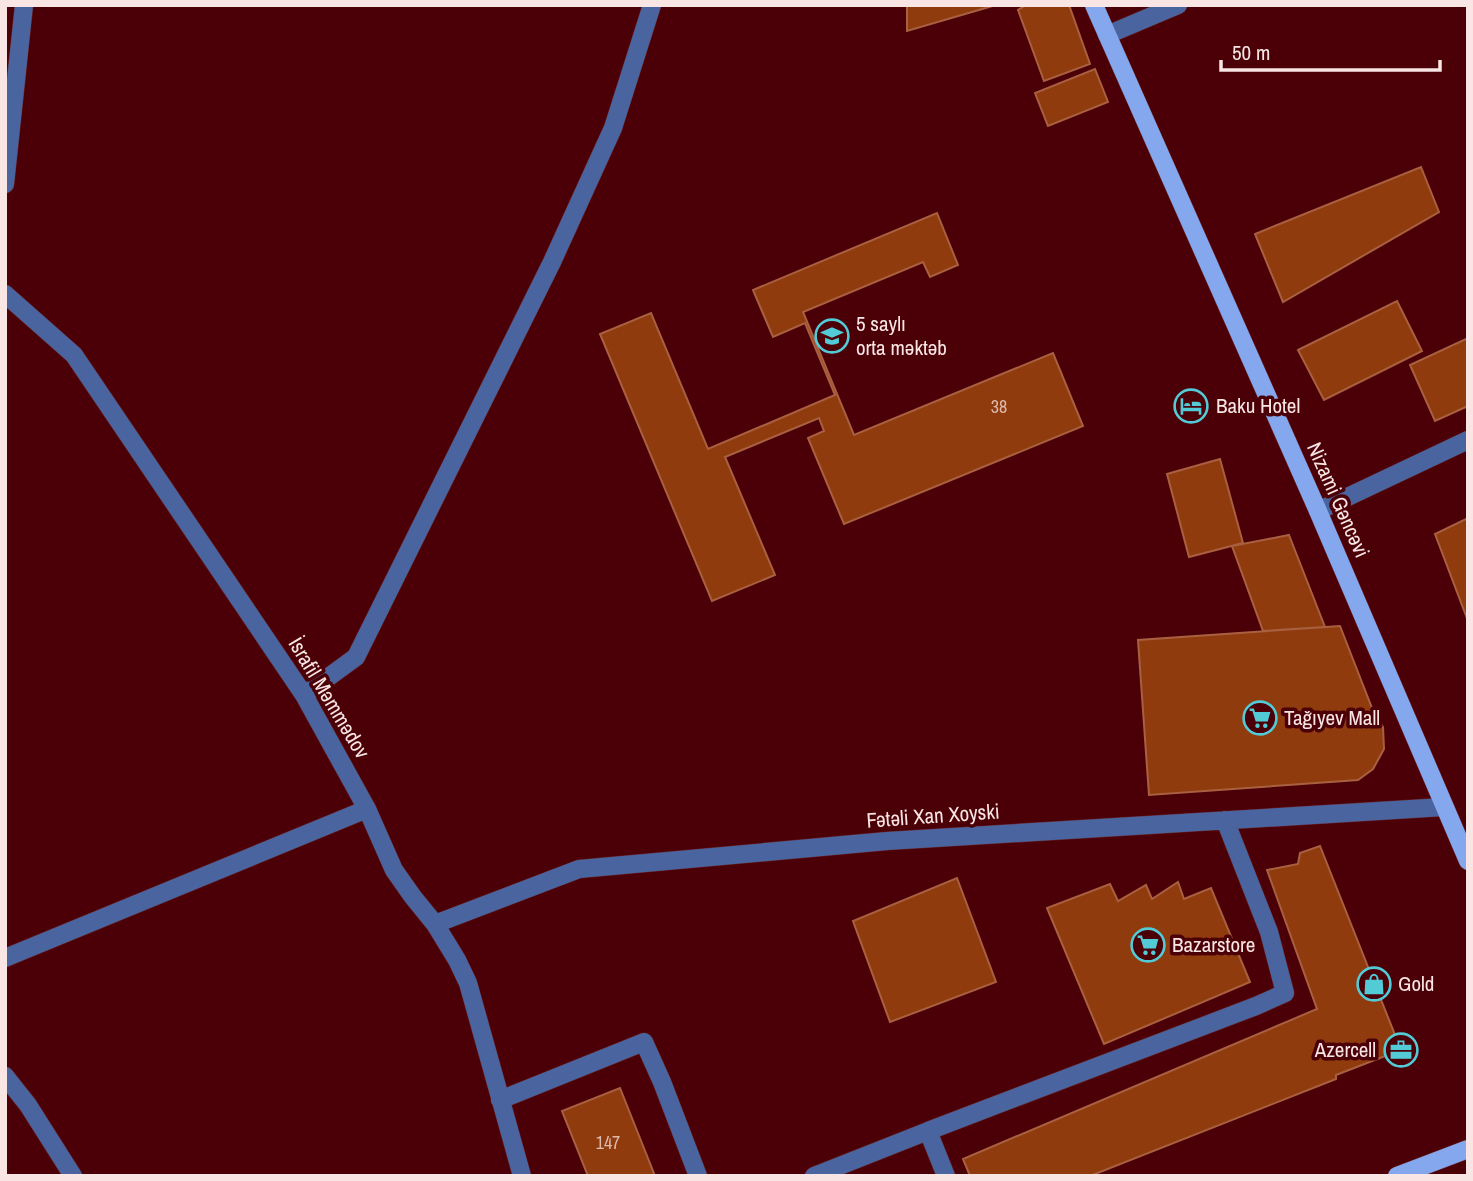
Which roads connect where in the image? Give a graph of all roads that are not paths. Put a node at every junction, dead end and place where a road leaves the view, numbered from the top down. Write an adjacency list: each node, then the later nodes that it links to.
1 (24, 5): 6 (street)
2 (652, 5): 10 (street)
3 (1094, 5): 5 (main road, Nizami Gəncəvi)
4 (1178, 5): 5 (street)
5 (1107, 35): 9 (main road, Nizami Gəncəvi)
6 (5, 184)
7 (5, 294): 10 (street, İsrafil Məmmədov)
8 (1468, 440): 9 (street)
9 (1318, 511): 11 (main road, Nizami Gəncəvi)
10 (304, 695): 12 (street, İsrafil Məmmədov)
11 (1444, 807): 13 (street, Fətəli Xan Xoyski); 14 (main road, Nizami Gəncəvi)
12 (367, 808): 15 (street, İsrafil Məmmədov); 16 (street)
13 (1225, 820): 15 (street, Fətəli Xan Xoyski); 19 (street)
14 (1468, 860)
15 (435, 924): 18 (street, İsrafil Məmmədov)
16 (5, 958)
17 (5, 1076): 21 (street)
18 (500, 1100): 22 (street, İsrafil Məmmədov); 23 (street)
19 (928, 1131): 24 (street); 25 (street)
20 (1468, 1149): 26 (main road)
21 (73, 1176)
22 (522, 1176)
23 (698, 1176)
24 (814, 1176)
25 (946, 1176)
26 (1397, 1176)

